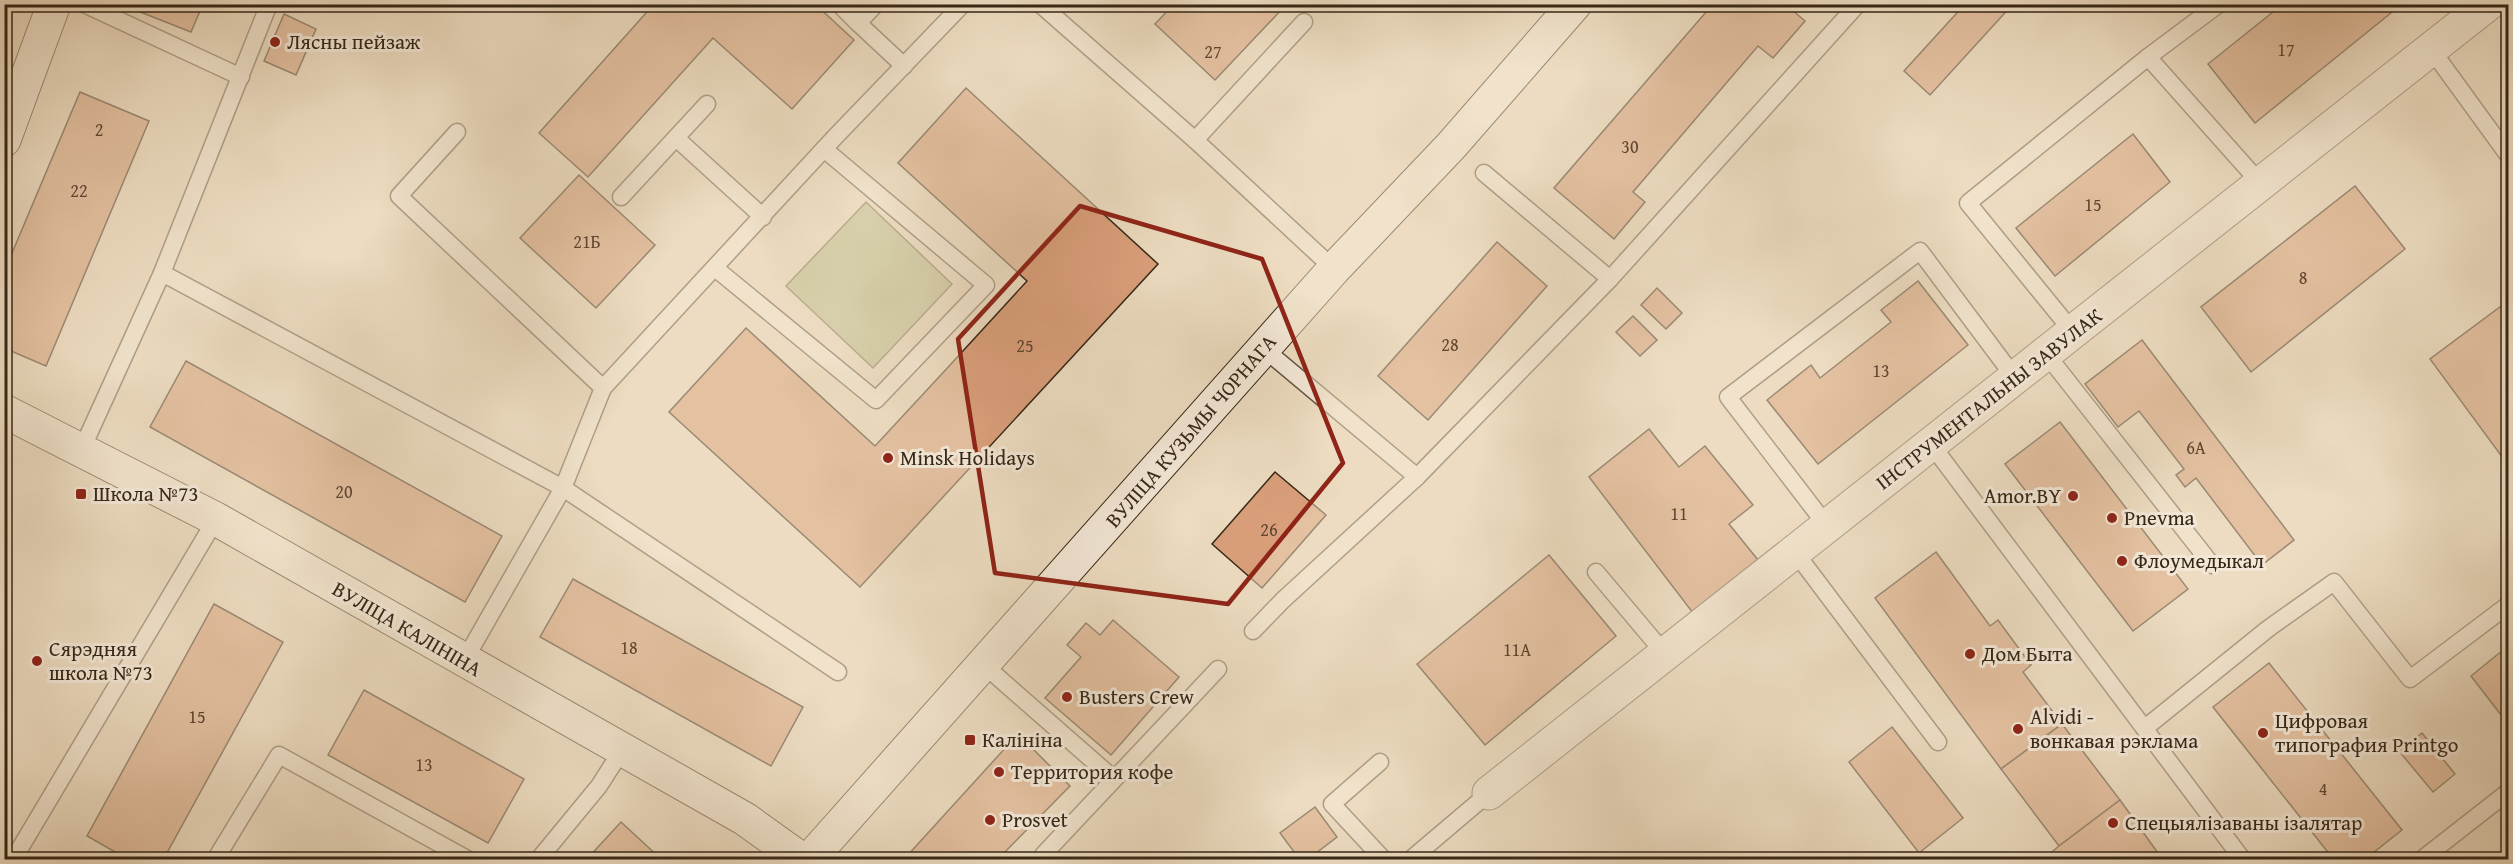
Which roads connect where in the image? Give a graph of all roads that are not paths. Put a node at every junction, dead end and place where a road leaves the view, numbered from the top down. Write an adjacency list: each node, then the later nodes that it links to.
1 (54, 4): 21 (main road)
2 (84, 4): 17 (lane)
3 (270, 4): 17 (lane)
4 (839, 4): 13 (lane)
5 (876, 4): 13 (lane)
6 (963, 4): 16 (lane)
7 (1040, 4): 22 (lane)
8 (1575, 4): 30 (main road, ВУЛІЦА КУЗЬМЫ ЧОРНАГА)
9 (2219, 4): 15 (lane)
10 (2487, 5): 14 (main road, ІНСТРУМЕНТАЛЬНЫ ЗАВУЛАК)
11 (1851, 7): 32 (lane)
12 (1304, 22): 22 (lane)
13 (858, 23): 16 (lane)
14 (2431, 49): 24 (lane); 26 (main road, ІНСТРУМЕНТАЛЬНЫ ЗАВУЛАК)
15 (2148, 57): 26 (lane); 33 (lane)
16 (904, 66): 23 (lane)
17 (241, 77): 31 (lane)
18 (707, 104): 20 (lane)
19 (457, 132): 37 (lane)
20 (676, 138): 27 (lane); 28 (lane)
21 (4, 140)
22 (1195, 140): 30 (lane)
23 (824, 149): 28 (lane); 29 (lane)
24 (2508, 155)
25 (1484, 173): 32 (lane)
26 (2261, 184): 33 (main road, ІНСТРУМЕНТАЛЬНЫ ЗАВУЛАК)
27 (621, 197)
28 (763, 217): 29 (lane)
29 (715, 268): 37 (lane)
30 (1334, 269): 34 (main road, ВУЛІЦА КУЗЬМЫ ЧОРНАГА)
31 (162, 273): 40 (lane); 42 (lane)
32 (1610, 279): 41 (lane)
33 (2073, 332): 35 (main road, ІНСТРУМЕНТАЛЬНЫ ЗАВУЛАК)
34 (1263, 348): 41 (lane); 52 (main road, ВУЛІЦА КУЗЬМЫ ЧОРНАГА)
35 (2047, 355): 36 (main road, ІНСТРУМЕНТАЛЬНЫ ЗАВУЛАК); 46 (lane)
36 (2015, 378): 39 (main road, ІНСТРУМЕНТАЛЬНЫ ЗАВУЛАК); 44 (lane)
37 (603, 388): 42 (lane)
38 (4, 411): 40 (main road, ВУЛІЦА КАЛІНІНА)
39 (1930, 444): 44 (main road, ІНСТРУМЕНТАЛЬНЫ ЗАВУЛАК); 55 (lane)
40 (81, 450): 43 (main road, ВУЛІЦА КАЛІНІНА)
41 (1417, 477): 49 (lane)
42 (563, 488): 51 (lane); 54 (lane)
43 (216, 519): 51 (main road, ВУЛІЦА КАЛІНІНА); 63 (lane)
44 (1827, 526): 45 (main road, ІНСТРУМЕНТАЛЬНЫ ЗАВУЛАК)
45 (1795, 552): 50 (main road, ІНСТРУМЕНТАЛЬНЫ ЗАВУЛАК); 56 (lane)
46 (2212, 565)
47 (1596, 572): 50 (lane)
48 (2508, 605): 55 (lane)
49 (1253, 631)
50 (1665, 654): 61 (main road, ІНСТРУМЕНТАЛЬНЫ ЗАВУЛАК)
51 (464, 661): 57 (main road, ВУЛІЦА КАЛІНІНА)
52 (984, 664): 59 (lane); 68 (main road, ВУЛІЦА КУЗЬМЫ ЧОРНАГА)
53 (1218, 669): 59 (lane)
54 (838, 672)
55 (2145, 728): 62 (lane)
56 (1938, 742)
57 (622, 750): 66 (lane); 67 (main road, ВУЛІЦА КАЛІНІНА)
58 (1380, 762): 70 (lane)
59 (1114, 778): 69 (lane)
60 (2508, 792): 72 (lane)
61 (1489, 793): 71 (lane)
62 (2238, 858)
63 (13, 860)
64 (215, 860): 65 (lane)
65 (469, 860)
66 (538, 860)
67 (802, 860)
68 (808, 860)
69 (1047, 860)
70 (1383, 860)
71 (1410, 860)
72 (2421, 860)

